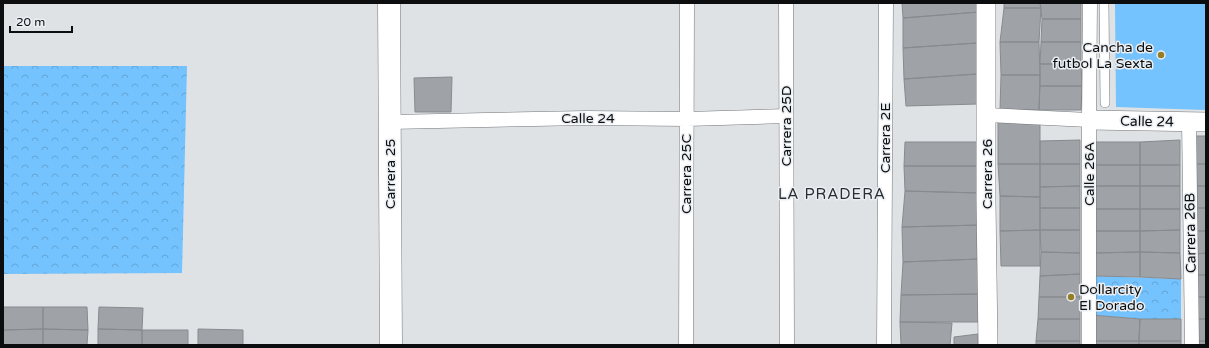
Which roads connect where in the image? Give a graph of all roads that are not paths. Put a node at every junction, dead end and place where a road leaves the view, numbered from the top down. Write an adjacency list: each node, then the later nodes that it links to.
1 (389, 3): 14 (street, Carrera 25)
2 (687, 3): 11 (street, Carrera 25C)
3 (786, 3): 10 (street, Carrera 25D)
4 (886, 3): 18 (street, Carrera 2E)
5 (986, 3): 9 (street, Carrera 26)
6 (1090, 3): 12 (street, Calle 26A)
7 (1104, 3): 8 (lane)
8 (1105, 103)
9 (987, 115): 12 (street); 19 (street, Carrera 26)
10 (786, 116): 11 (street, Calle 24); 17 (street, Carrera 25D)
11 (686, 119): 14 (street, Calle 24); 16 (street, Carrera 25C)
12 (1089, 120): 13 (street, Calle 24); 20 (street, Calle 26A)
13 (1197, 121): 21 (street, Carrera 26B)
14 (390, 122): 15 (street, Carrera 25)
15 (391, 345)
16 (686, 345)
17 (787, 345)
18 (884, 345)
19 (988, 345)
20 (1089, 345)
21 (1192, 345)

